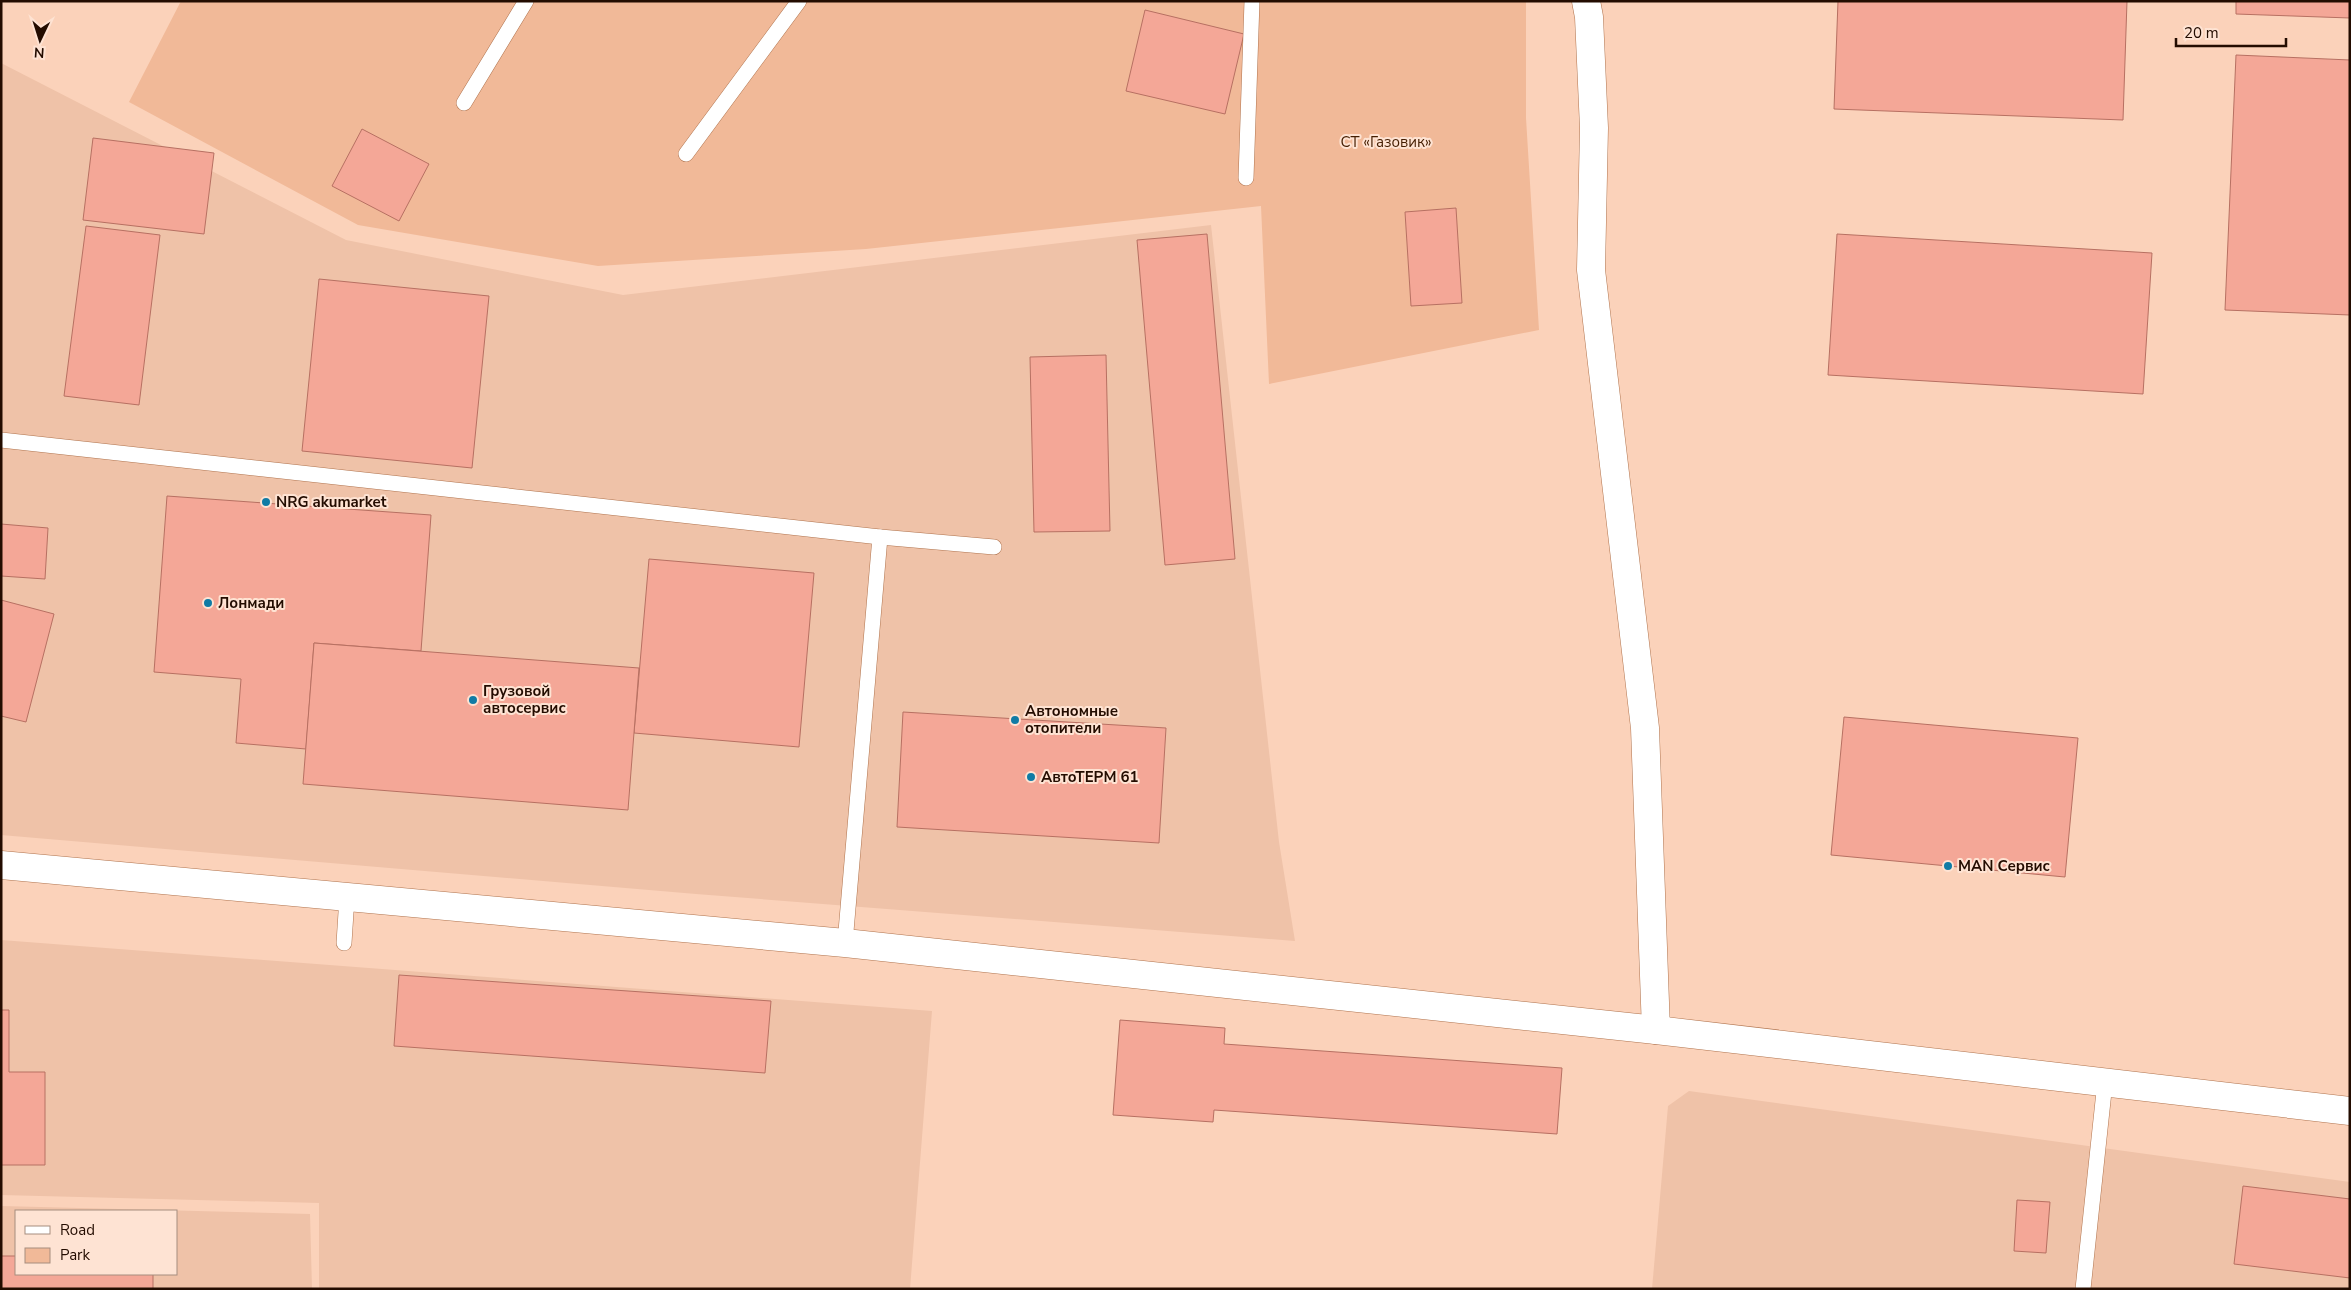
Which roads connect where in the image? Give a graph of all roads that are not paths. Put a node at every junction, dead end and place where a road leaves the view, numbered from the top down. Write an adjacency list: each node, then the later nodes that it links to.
1 (526, 1): 6 (lane)
2 (799, 1): 7 (lane)
3 (1237, 1): 5 (lane)
4 (1586, 1): 16 (street)
5 (1251, 8): 8 (lane)
6 (464, 103)
7 (686, 154)
8 (1246, 178)
9 (1, 440): 10 (lane)
10 (880, 537): 11 (lane); 14 (lane)
11 (994, 547)
12 (1, 865): 13 (street)
13 (347, 897): 14 (street); 15 (lane)
14 (845, 942): 16 (street)
15 (344, 944)
16 (1656, 1030): 17 (street)
17 (2105, 1082): 18 (street); 19 (lane)
18 (2350, 1111)
19 (2082, 1289)

